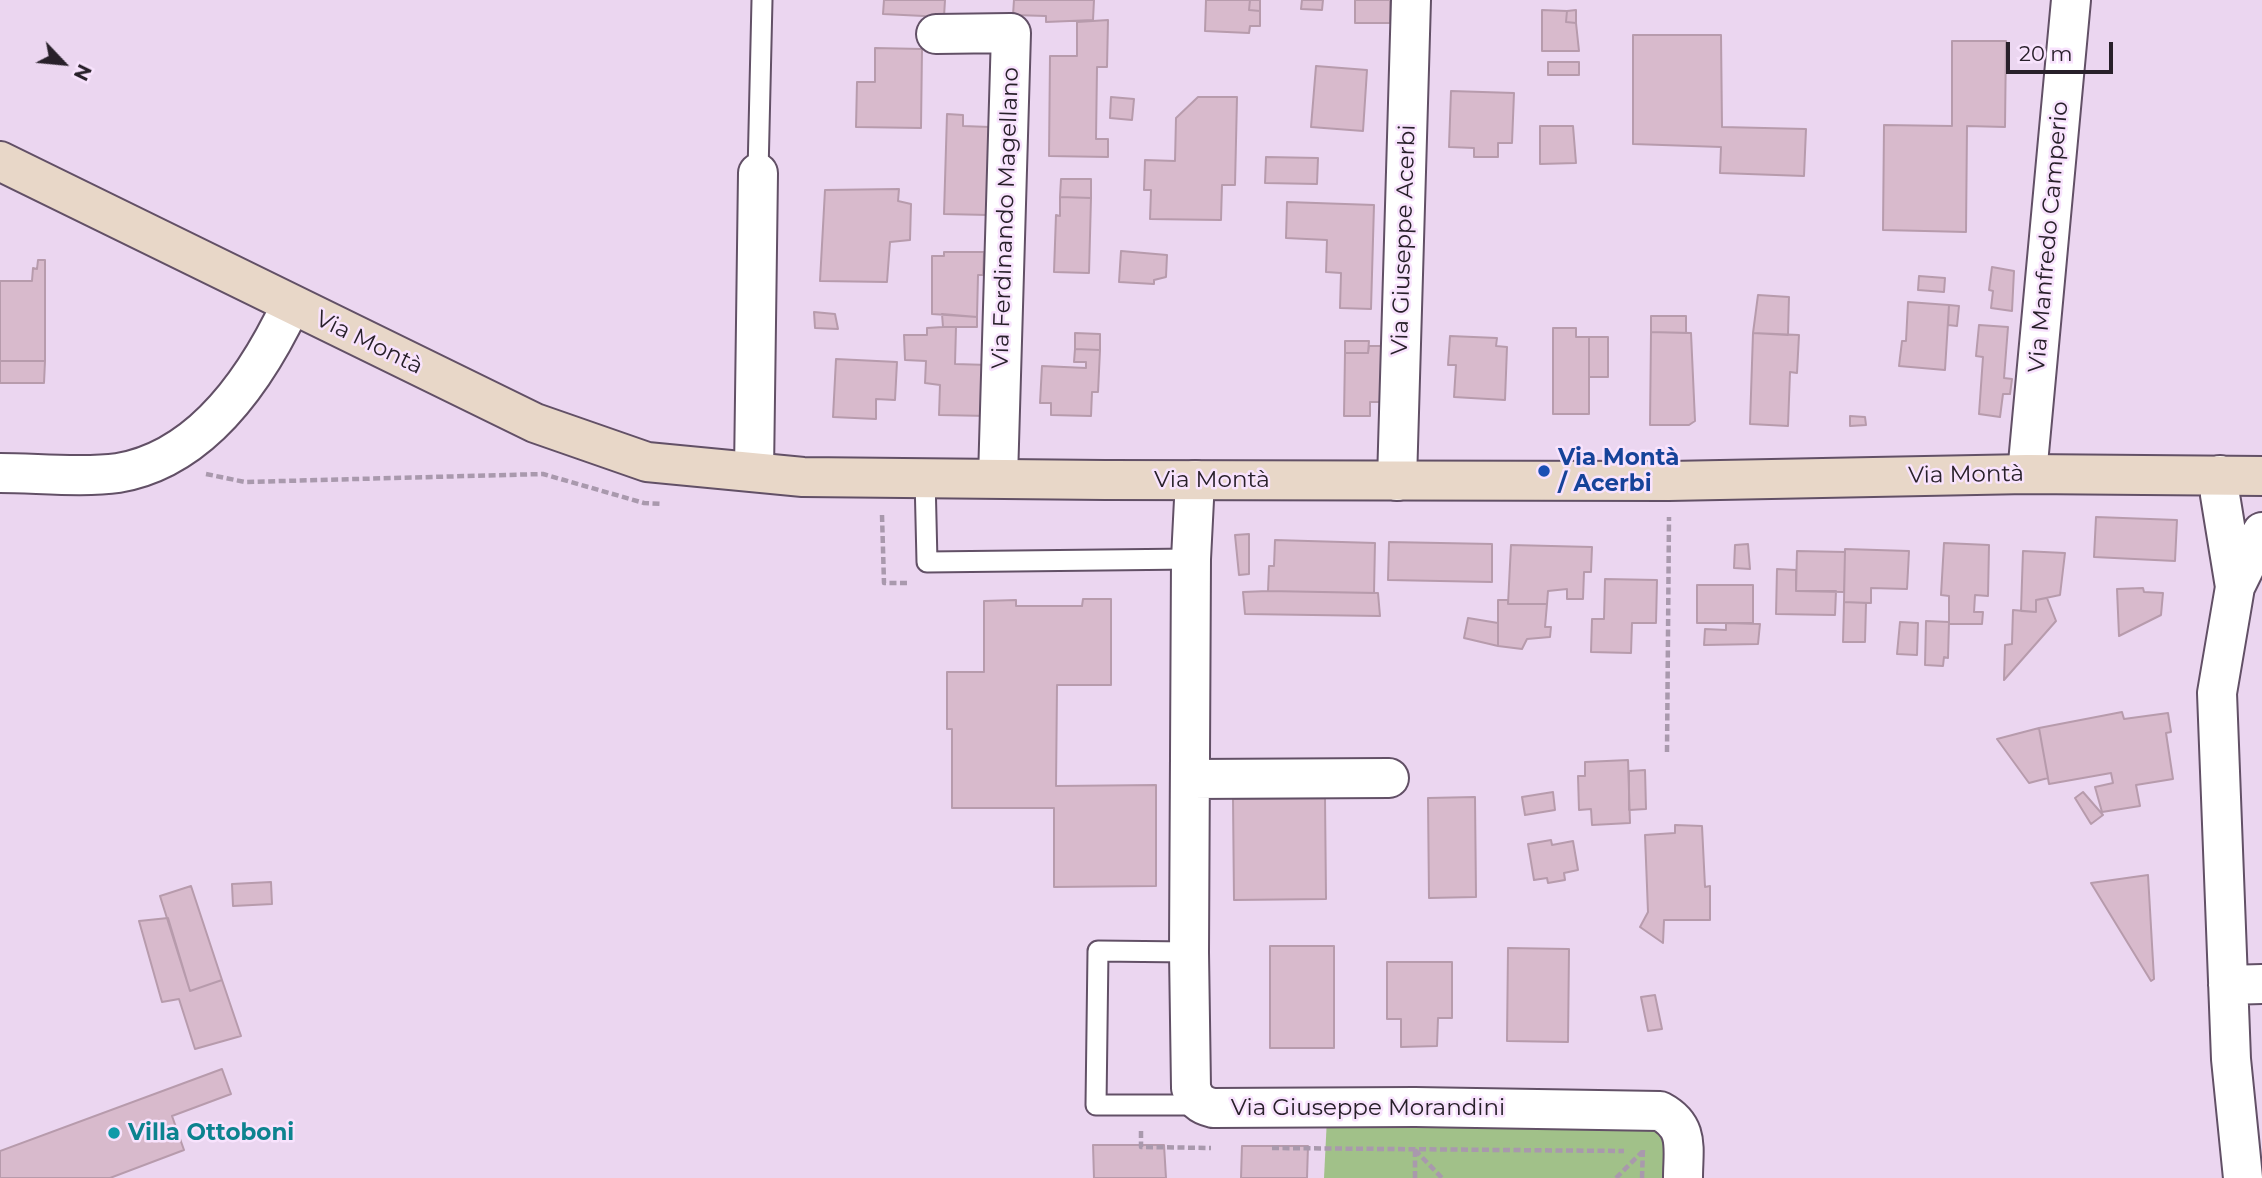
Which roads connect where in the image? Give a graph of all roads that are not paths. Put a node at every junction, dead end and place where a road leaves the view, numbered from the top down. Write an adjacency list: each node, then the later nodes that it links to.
1 (762, 0): 6 (lane)
2 (1411, 0): 16 (street, Via Giuseppe Acerbi)
3 (2071, 0): 10 (street, Via Manfredo Camperio)
4 (936, 34): 14 (street, Via Ferdinando Magellano)
5 (0, 161): 7 (main road, Via Montà)
6 (758, 173): 8 (street)
7 (291, 305): 8 (main road, Via Montà); 9 (street)
8 (754, 472): 13 (main road, Via Montà)
9 (0, 473)
10 (2027, 474): 11 (main road, Via Montà); 16 (main road, Via Montà)
11 (2220, 475): 12 (main road, Via Montà); 19 (street)
12 (2262, 476)
13 (925, 478): 14 (main road, Via Montà); 18 (lane)
14 (998, 478): 15 (main road, Via Montà)
15 (1195, 480): 16 (main road, Via Montà); 18 (street, Via Giuseppe Morandini)
16 (1397, 481)
17 (2262, 532): 19 (street)
18 (1191, 559): 21 (street, Via Giuseppe Morandini)
19 (2235, 587): 23 (street)
20 (1389, 778): 21 (street)
21 (1191, 779): 22 (street, Via Giuseppe Morandini)
22 (1189, 951): 24 (street, Via Giuseppe Morandini); 24 (lane)
23 (2245, 984): 26 (street)
24 (1201, 1105): 25 (street, Via Giuseppe Morandini)
25 (1683, 1178)
26 (2243, 1178)

